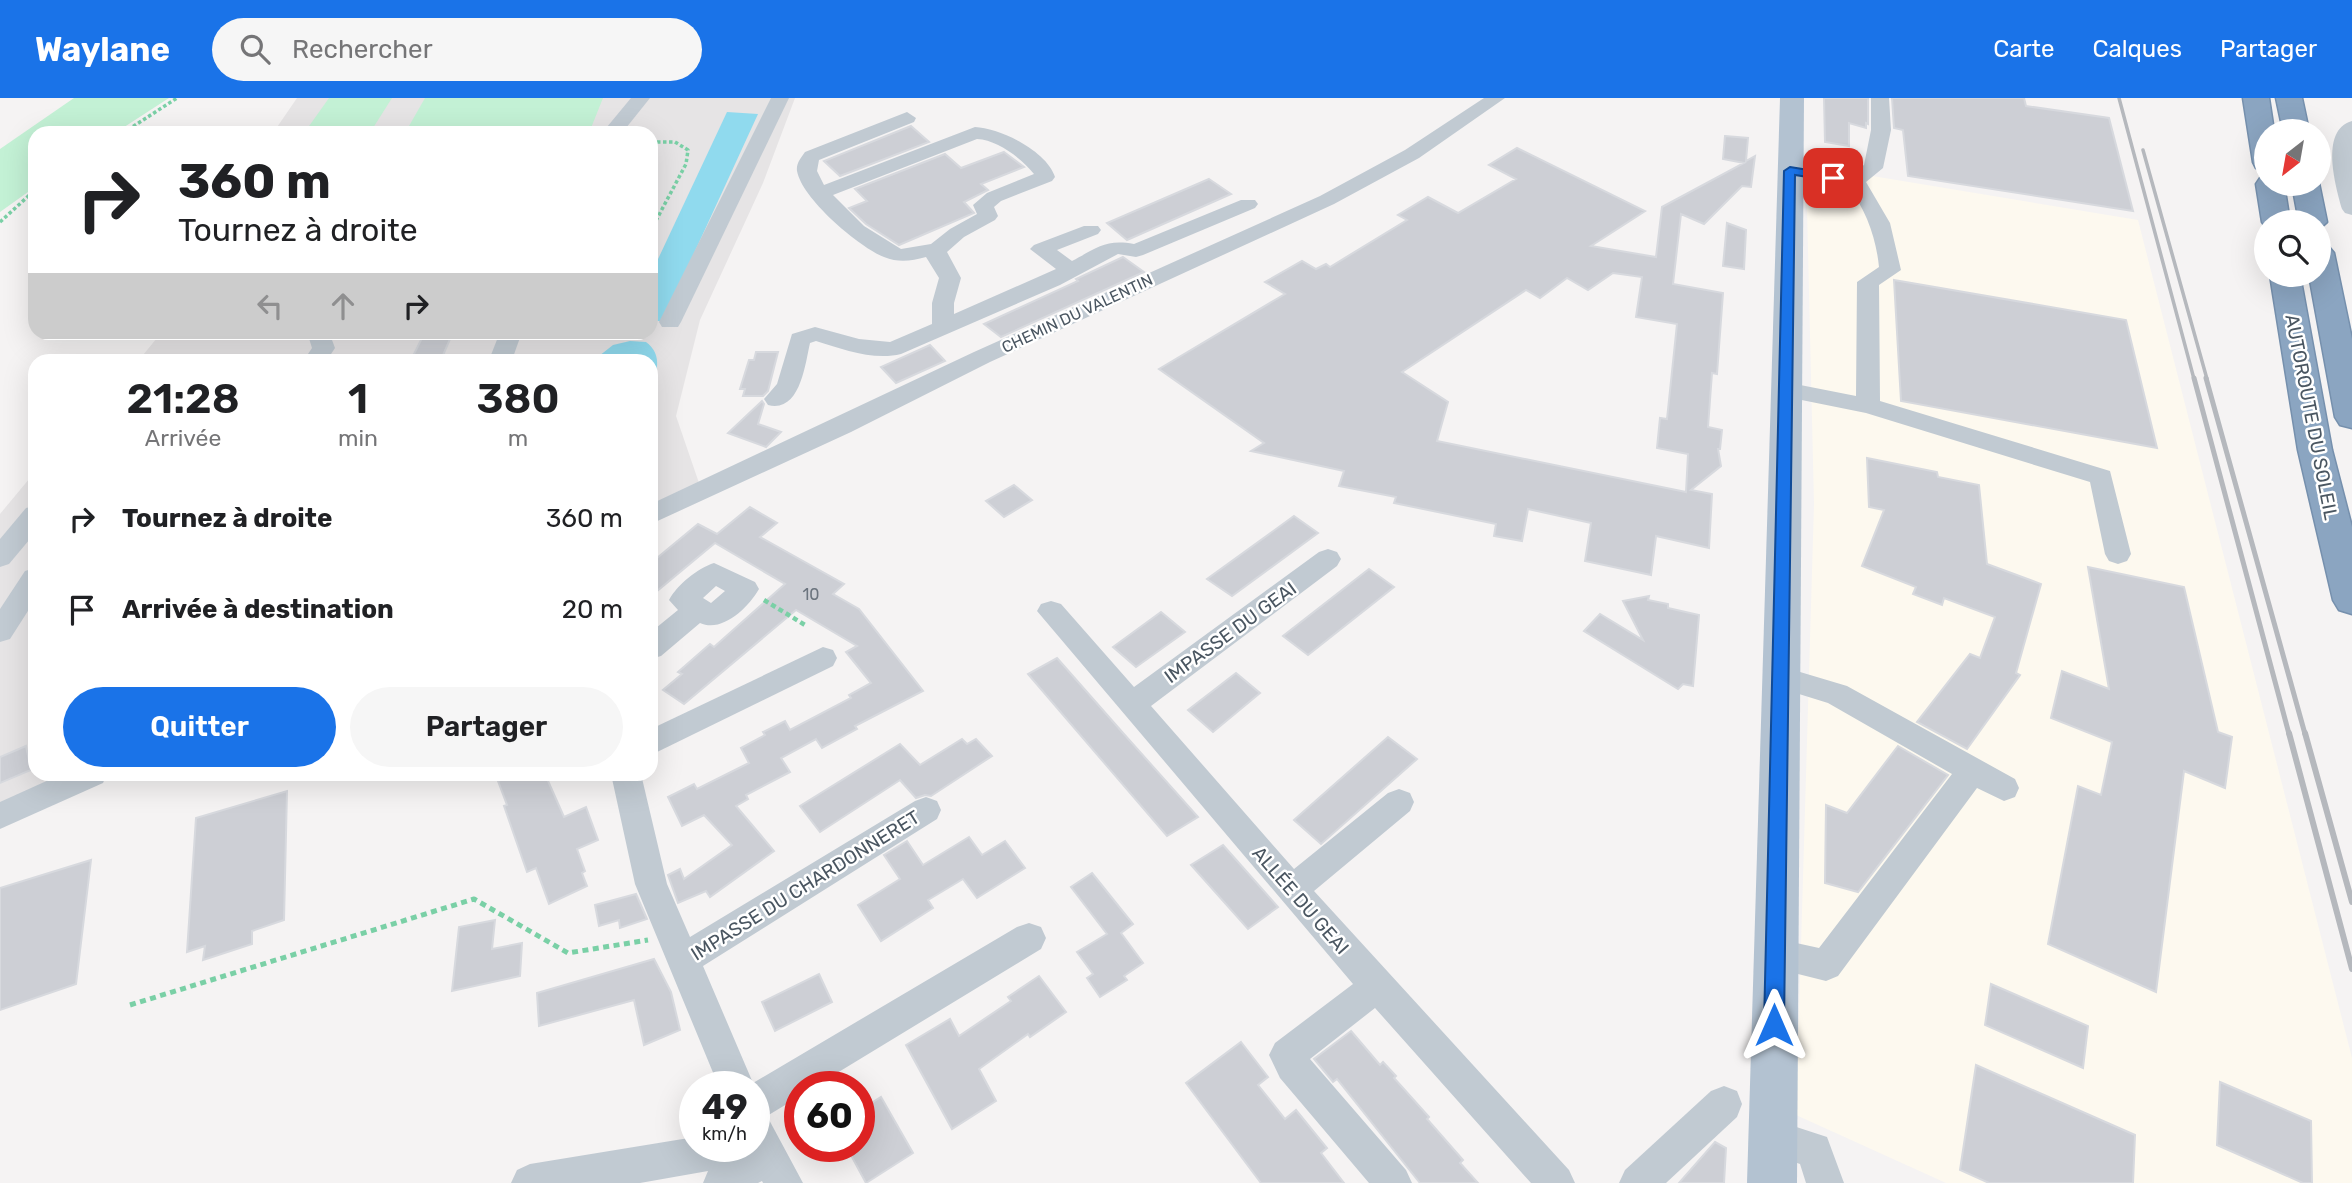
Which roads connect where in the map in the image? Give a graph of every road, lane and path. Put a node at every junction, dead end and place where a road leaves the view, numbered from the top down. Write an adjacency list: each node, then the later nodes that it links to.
1 (177, 98): 13 (path)
2 (614, 98): 14 (street)
3 (641, 98): 15 (street)
4 (780, 98): 31 (street)
5 (1496, 98): 33 (street, CHEMIN DU VALENTIN)
6 (1792, 98): 18 (main road)
7 (1880, 98): 19 (street)
8 (2256, 98): 11 (highway)
9 (2289, 98): 12 (highway)
10 (907, 118): 20 (street)
11 (2259, 119)
12 (2293, 119)
13 (134, 126)
14 (602, 126)
15 (618, 126)
16 (2352, 127): 23 (street)
17 (658, 142): 24 (path)
18 (1790, 171): 19 (street); 34 (main road)
19 (1855, 181): 36 (street)
20 (820, 193): 27 (street); 27 (street)
21 (28, 196): 25 (path)
22 (1248, 204): 28 (street)
23 (2352, 209)
24 (658, 217)
25 (0, 222)
26 (1091, 230): 28 (street)
27 (934, 253): 32 (street)
28 (1072, 270): 32 (street)
29 (2287, 287): 45 (highway, AUTOROUTE DU SOLEIL)
30 (2326, 287): 37 (highway, AUTOROUTE DU SOLEIL)
31 (670, 322)
32 (943, 327): 33 (street); 35 (street)
33 (982, 357): 38 (street, CHEMIN DU VALENTIN)
34 (1786, 390): 36 (street); 51 (main road)
35 (776, 399)
36 (1868, 405): 40 (street)
37 (2352, 417)
38 (658, 512)
39 (28, 523): 41 (street)
40 (2118, 554)
41 (0, 556)
42 (1328, 559): 52 (street, IMPASSE DU GEAI)
43 (745, 589): 47 (path); 49 (street)
44 (18, 591): 48 (street)
45 (2352, 600)
46 (1051, 611): 52 (street, ALLÉE DU GEAI)
47 (805, 625)
48 (0, 631)
49 (658, 642)
50 (823, 657): 53 (street)
51 (1780, 677): 54 (street); 64 (main road)
52 (1132, 704): 61 (street, ALLÉE DU GEAI)
53 (658, 740)
54 (1973, 770): 57 (street); 64 (street)
55 (77, 781): 60 (street)
56 (628, 781): 63 (street)
57 (2004, 788)
58 (1399, 802): 61 (street)
59 (926, 810): 63 (street, IMPASSE DU CHARDONNERET)
60 (0, 816)
61 (1292, 890): 65 (street, ALLÉE DU GEAI)
62 (1029, 938): 69 (street)
63 (678, 948): 66 (path); 67 (street)
64 (1774, 954): 70 (main road)
65 (1377, 986): 76 (street); 77 (street, ALLÉE DU GEAI)
66 (130, 1005)
67 (730, 1071)
68 (1724, 1104): 78 (street)
69 (770, 1131)
70 (1772, 1137): 73 (street); 79 (main road)
71 (679, 1158): 74 (street)
72 (740, 1162): 75 (street)
73 (1819, 1166)
74 (530, 1183)
75 (722, 1183)
76 (1393, 1183)
77 (1556, 1183)
78 (1638, 1183)
79 (1772, 1183)

